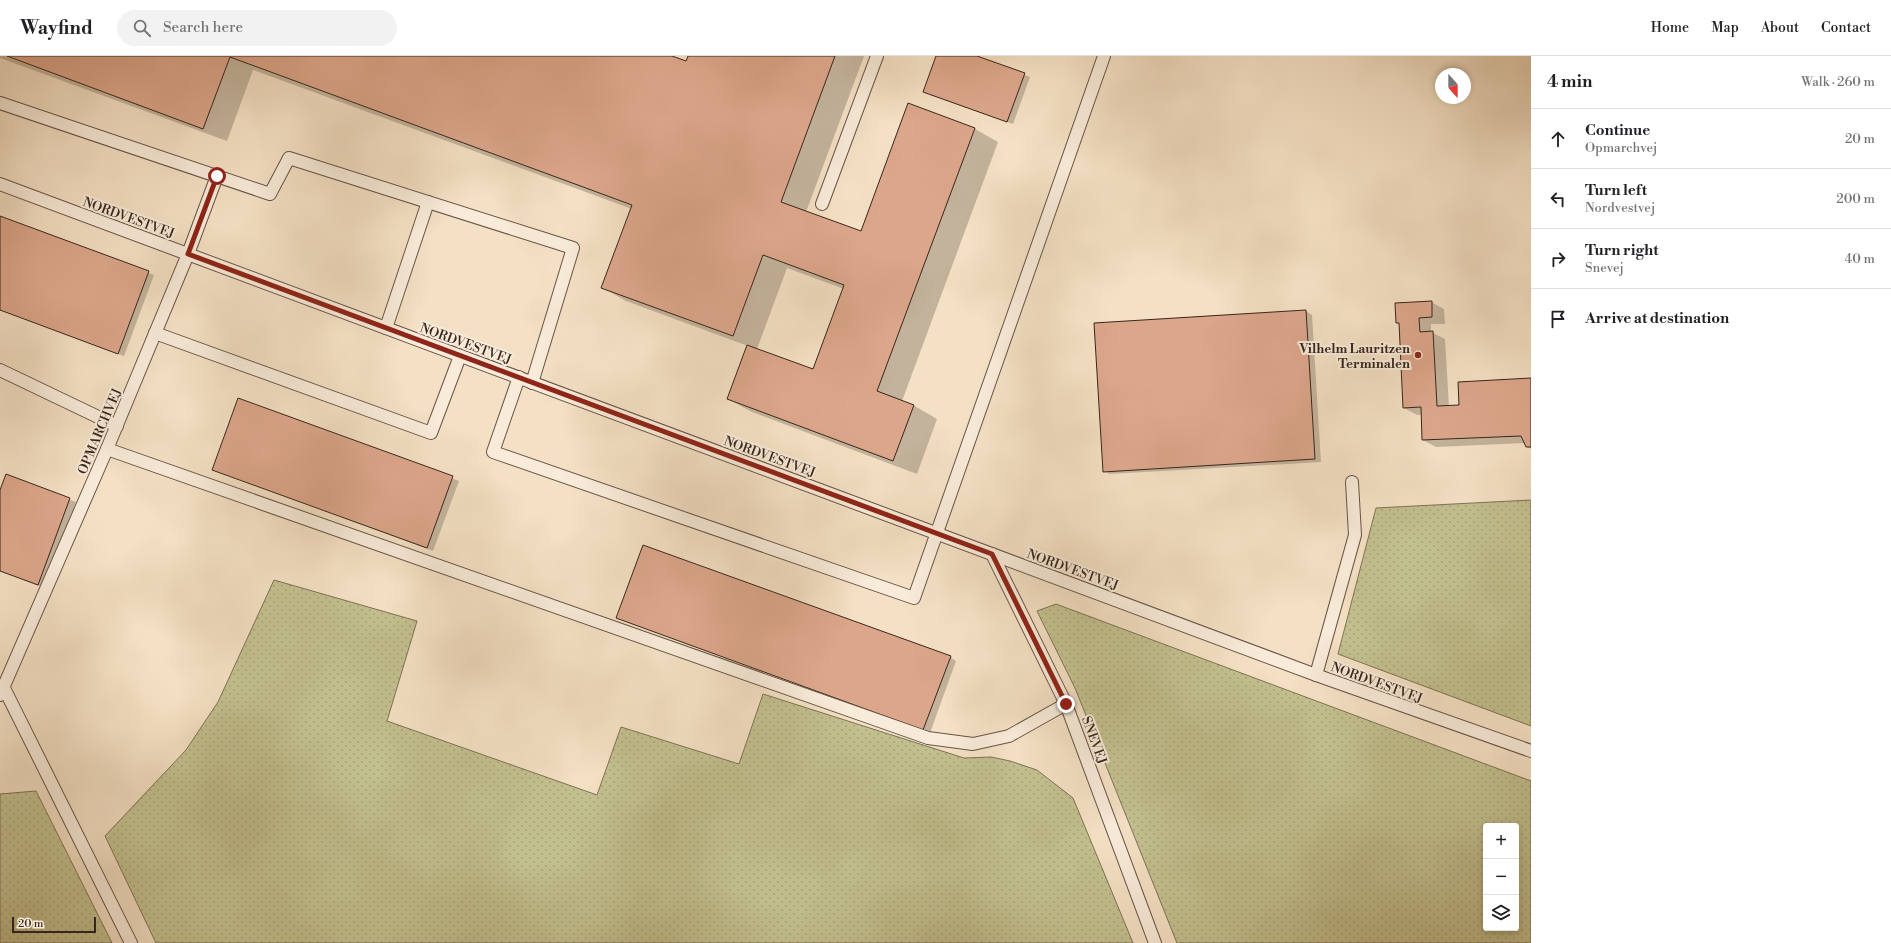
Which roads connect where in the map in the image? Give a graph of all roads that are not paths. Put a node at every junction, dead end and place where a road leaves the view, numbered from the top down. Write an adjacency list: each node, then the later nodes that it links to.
1 (877, 56): 7 (lane)
2 (1104, 56): 18 (lane)
3 (0, 103): 4 (lane)
4 (217, 176): 6 (lane); 8 (lane, OPMARCHVEJ)
5 (0, 184): 8 (lane, NORDVESTVEJ)
6 (428, 202): 9 (lane); 14 (lane)
7 (822, 204)
8 (188, 254): 9 (lane, NORDVESTVEJ); 10 (lane, OPMARCHVEJ)
9 (386, 328): 11 (lane, NORDVESTVEJ)
10 (155, 333): 11 (lane); 15 (lane, OPMARCHVEJ)
11 (460, 356): 13 (lane, NORDVESTVEJ)
12 (0, 370): 15 (lane)
13 (519, 377): 14 (lane, NORDVESTVEJ); 18 (lane)
14 (532, 383): 18 (lane, NORDVESTVEJ)
15 (116, 426): 16 (lane, OPMARCHVEJ)
16 (107, 449): 21 (lane, OPMARCHVEJ); 22 (lane)
17 (1352, 482): 20 (lane)
18 (937, 533): 19 (lane, NORDVESTVEJ)
19 (992, 554): 20 (lane, NORDVESTVEJ); 22 (lane, SNEVEJ)
20 (1316, 675): 23 (lane, NORDVESTVEJ)
21 (2, 691): 24 (lane)
22 (1066, 704): 25 (lane, SNEVEJ)
23 (1531, 751)
24 (131, 943)
25 (1155, 943)

